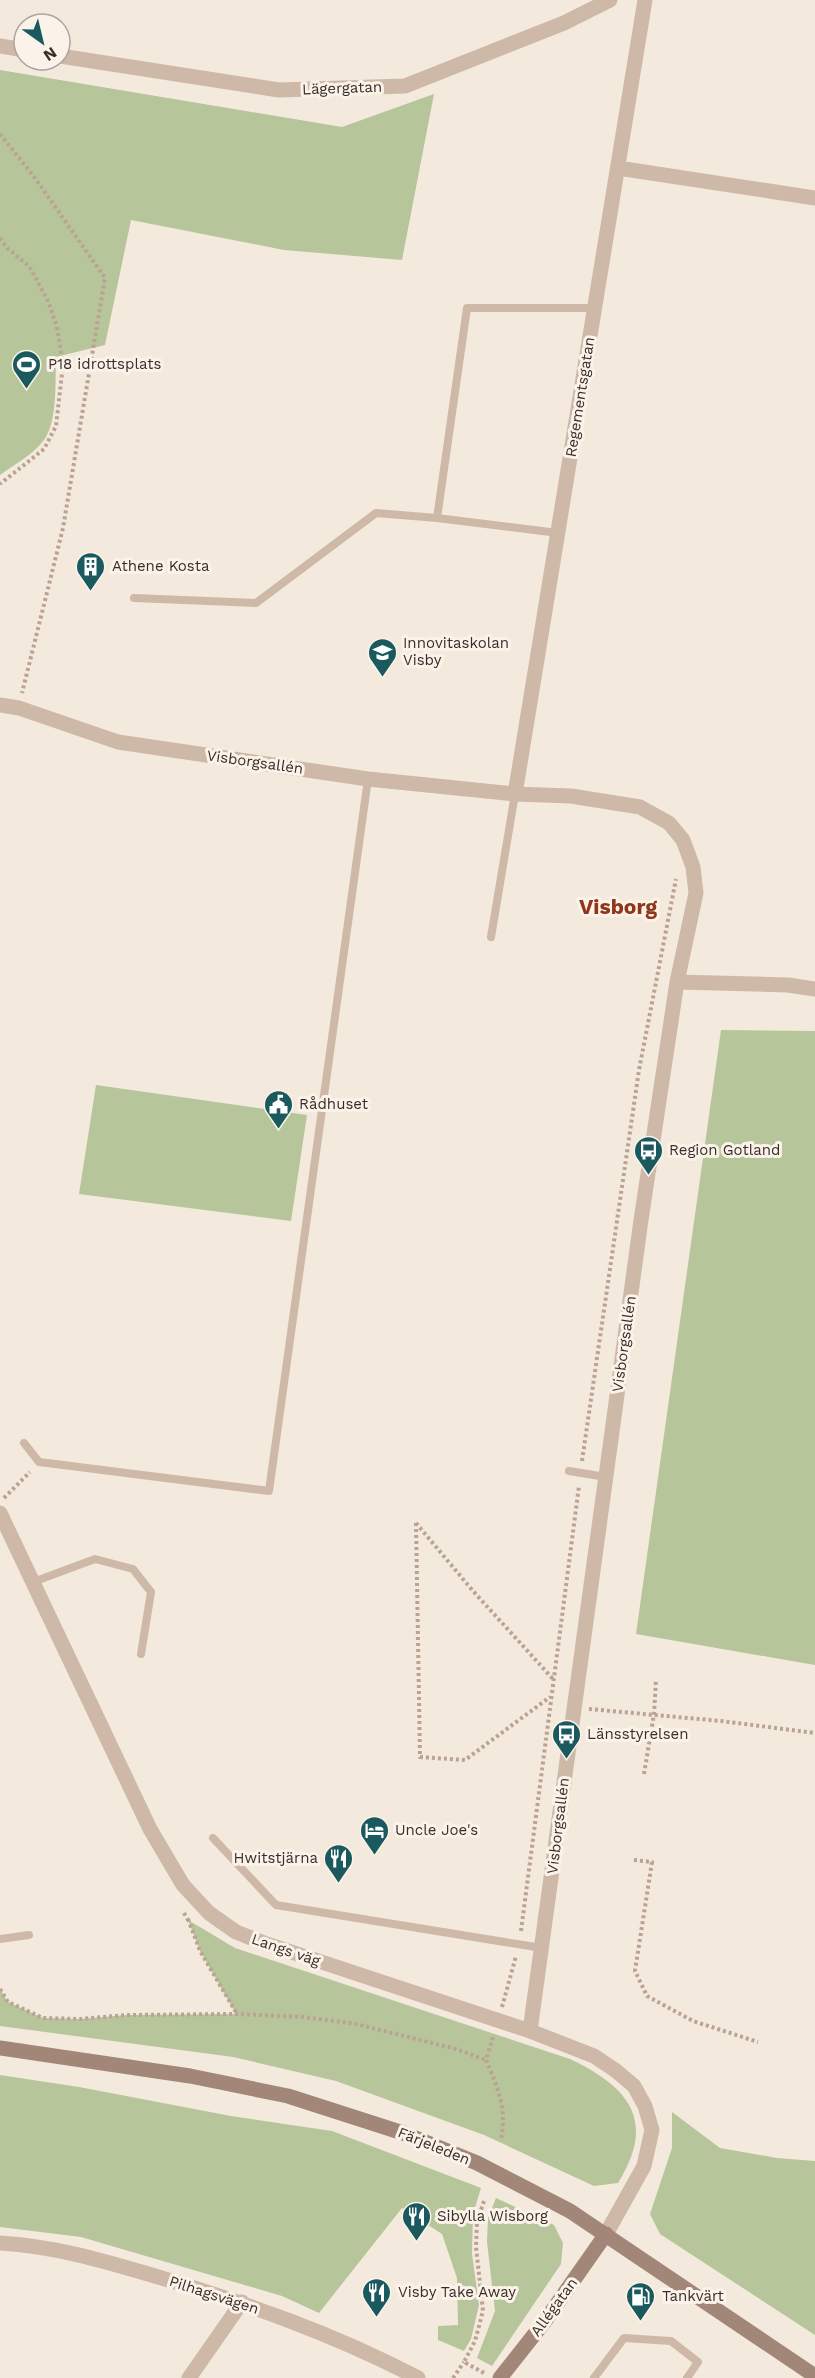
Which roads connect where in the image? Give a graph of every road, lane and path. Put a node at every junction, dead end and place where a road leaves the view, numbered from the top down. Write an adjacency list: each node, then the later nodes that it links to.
1 (610, 0): 3 (street, Lägergatan)
2 (645, 0): 5 (street, Regementsgatan)
3 (72, 58)
4 (0, 134): 14 (path)
5 (618, 168): 6 (street); 8 (street, Regementsgatan)
6 (815, 198)
7 (0, 238): 9 (path)
8 (594, 308): 10 (lane); 11 (street, Regementsgatan)
9 (0, 484)
10 (437, 518): 11 (lane); 12 (lane)
11 (558, 533): 16 (street, Regementsgatan)
12 (134, 598)
13 (0, 705): 14 (street, Visborgsallén)
14 (19, 708): 15 (street, Visborgsallén)
15 (368, 779): 16 (street, Visborgsallén); 22 (lane)
16 (515, 794): 18 (lane); 19 (street, Visborgsallén)
17 (676, 875): 24 (path)
18 (491, 937)
19 (676, 982): 20 (street); 25 (street, Visborgsallén)
20 (815, 989)
21 (24, 1443): 22 (lane)
22 (39, 1462): 26 (path)
23 (569, 1471): 24 (lane)
24 (580, 1473): 25 (lane); 30 (path)
25 (606, 1477): 33 (street, Visborgsallén)
26 (0, 1502)
27 (0, 1513): 28 (street, Langs väg)
28 (33, 1582): 29 (lane); 39 (street, Langs väg)
29 (141, 1654)
30 (553, 1679): 32 (path); 32 (path)
31 (657, 1680): 34 (path)
32 (550, 1697): 42 (path)
33 (575, 1708): 34 (path); 43 (street, Visborgsallén)
34 (654, 1714): 35 (path); 36 (path)
35 (815, 1733)
36 (644, 1774)
37 (213, 1838): 42 (lane)
38 (634, 1860): 48 (path)
39 (183, 1885): 45 (path); 46 (street, Langs väg)
40 (29, 1935): 41 (lane)
41 (0, 1939)
42 (520, 1943): 43 (lane); 46 (path)
43 (542, 1948): 47 (street, Visborgsallén)
44 (0, 1989): 45 (path)
45 (237, 2014): 50 (path)
46 (499, 2021): 47 (street, Langs väg); 50 (path)
47 (530, 2031): 53 (street, Langs väg)
48 (758, 2042)
49 (0, 2048): 53 (main road, Färjeleden)
50 (486, 2060): 51 (path)
51 (501, 2140)
52 (484, 2201): 56 (path)
53 (606, 2234): 57 (main road, Färjeleden); 62 (main road, Allégatan)
54 (0, 2243): 55 (street, Pilhagsvägen)
55 (242, 2302): 58 (street); 59 (street, Pilhagsvägen)
56 (464, 2362): 60 (path); 61 (path)
57 (815, 2376)
58 (189, 2378)
59 (418, 2378)
60 (453, 2378)
61 (492, 2378)
62 (500, 2378)
63 (594, 2378): 64 (lane)
64 (687, 2378)

